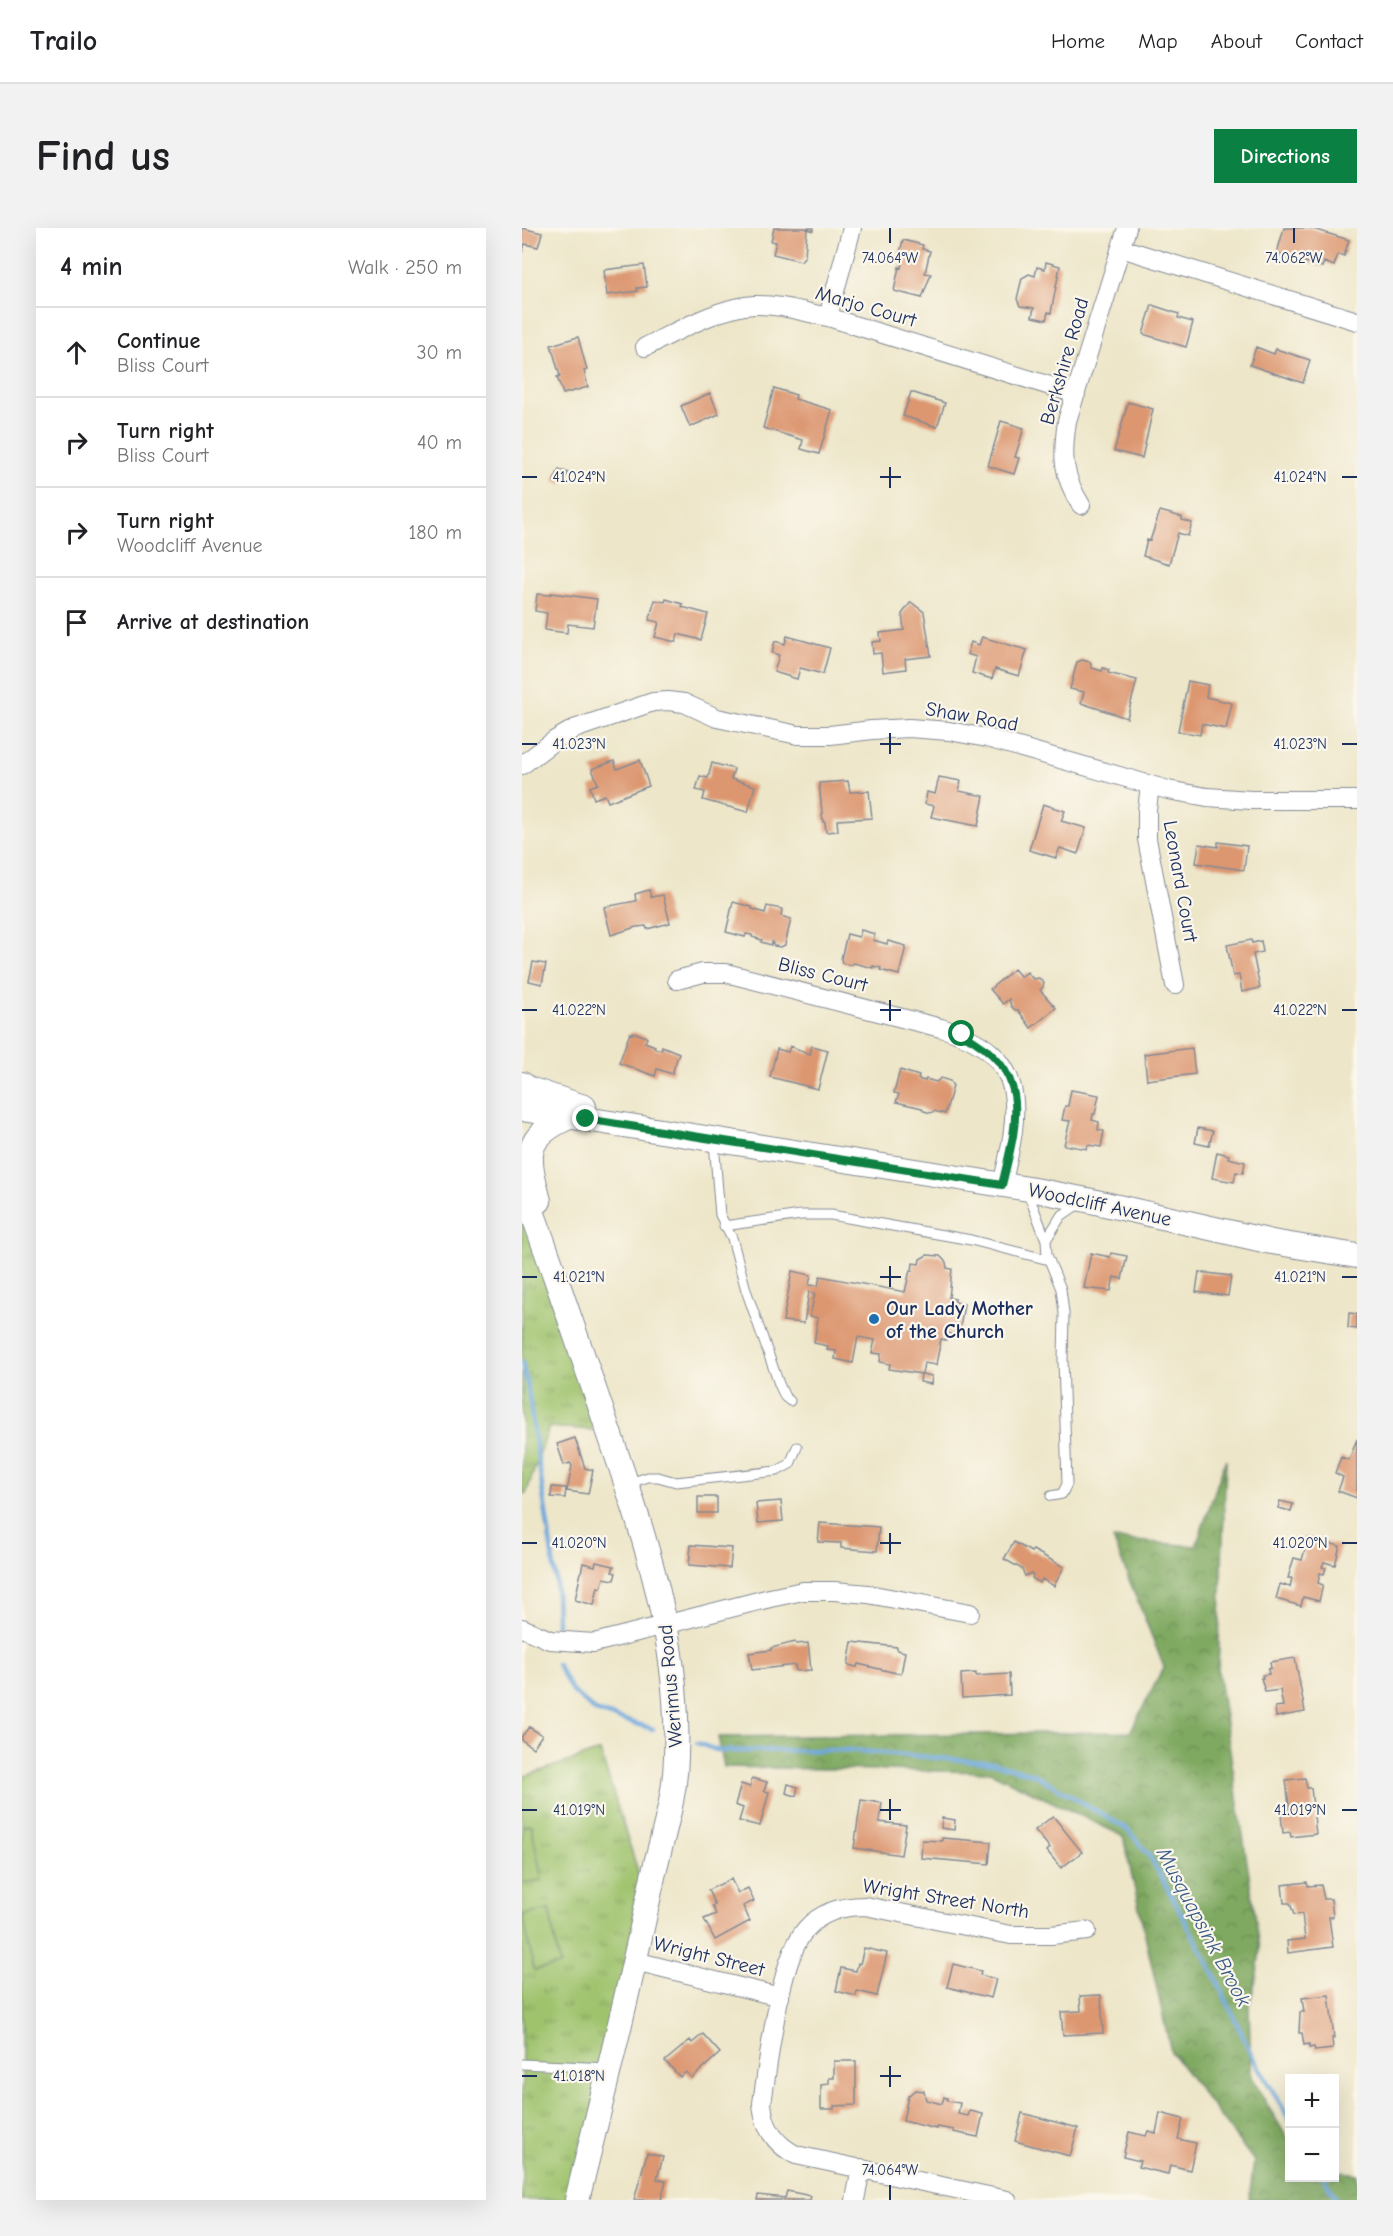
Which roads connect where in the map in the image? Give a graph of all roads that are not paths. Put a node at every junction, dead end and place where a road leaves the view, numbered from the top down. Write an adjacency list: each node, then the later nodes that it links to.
1 (852, 228): 4 (street)
2 (1127, 228): 3 (street, Berkshire Road)
3 (1120, 248): 5 (street); 7 (street, Berkshire Road)
4 (828, 316): 6 (street, Marjo Court); 7 (street, Marjo Court)
5 (1357, 321)
6 (645, 347)
7 (1076, 394): 8 (street, Berkshire Road)
8 (1081, 506)
9 (522, 765): 10 (street, Shaw Road)
10 (1150, 785): 11 (street, Shaw Road); 13 (street, Leonard Court)
11 (1357, 801)
12 (677, 980): 20 (street, Bliss Court)
13 (1175, 985)
14 (522, 1084): 17 (main road)
15 (522, 1109): 16 (main road, Woodcliff Avenue)
16 (568, 1117): 17 (main road, Woodcliff Avenue); 24 (main road)
17 (606, 1122): 18 (main road, Woodcliff Avenue)
18 (714, 1139): 20 (main road, Woodcliff Avenue); 22 (lane)
19 (522, 1185): 24 (main road, Werimus Road)
20 (1013, 1187): 21 (main road, Woodcliff Avenue); 23 (lane)
21 (1087, 1200): 23 (lane); 25 (main road, Woodcliff Avenue)
22 (724, 1226): 26 (lane); 27 (lane)
23 (1046, 1240): 26 (lane)
24 (544, 1242): 29 (main road, Werimus Road)
25 (1357, 1256)
26 (1049, 1260): 30 (lane)
27 (790, 1401)
28 (797, 1447): 29 (lane)
29 (627, 1484): 32 (main road, Werimus Road)
30 (1050, 1496)
31 (970, 1613): 32 (street)
32 (667, 1625): 33 (street); 35 (main road, Werimus Road)
33 (522, 1628)
34 (1088, 1931): 36 (street, Wright Street North)
35 (635, 1961): 36 (street, Wright Street); 38 (main road, Werimus Road)
36 (780, 1997): 39 (street, Wright Street)
37 (522, 2064): 38 (lane)
38 (609, 2068): 40 (main road, Werimus Road)
39 (861, 2168): 41 (street); 42 (street, Wright Street)
40 (577, 2200)
41 (855, 2200)
42 (1007, 2200)

